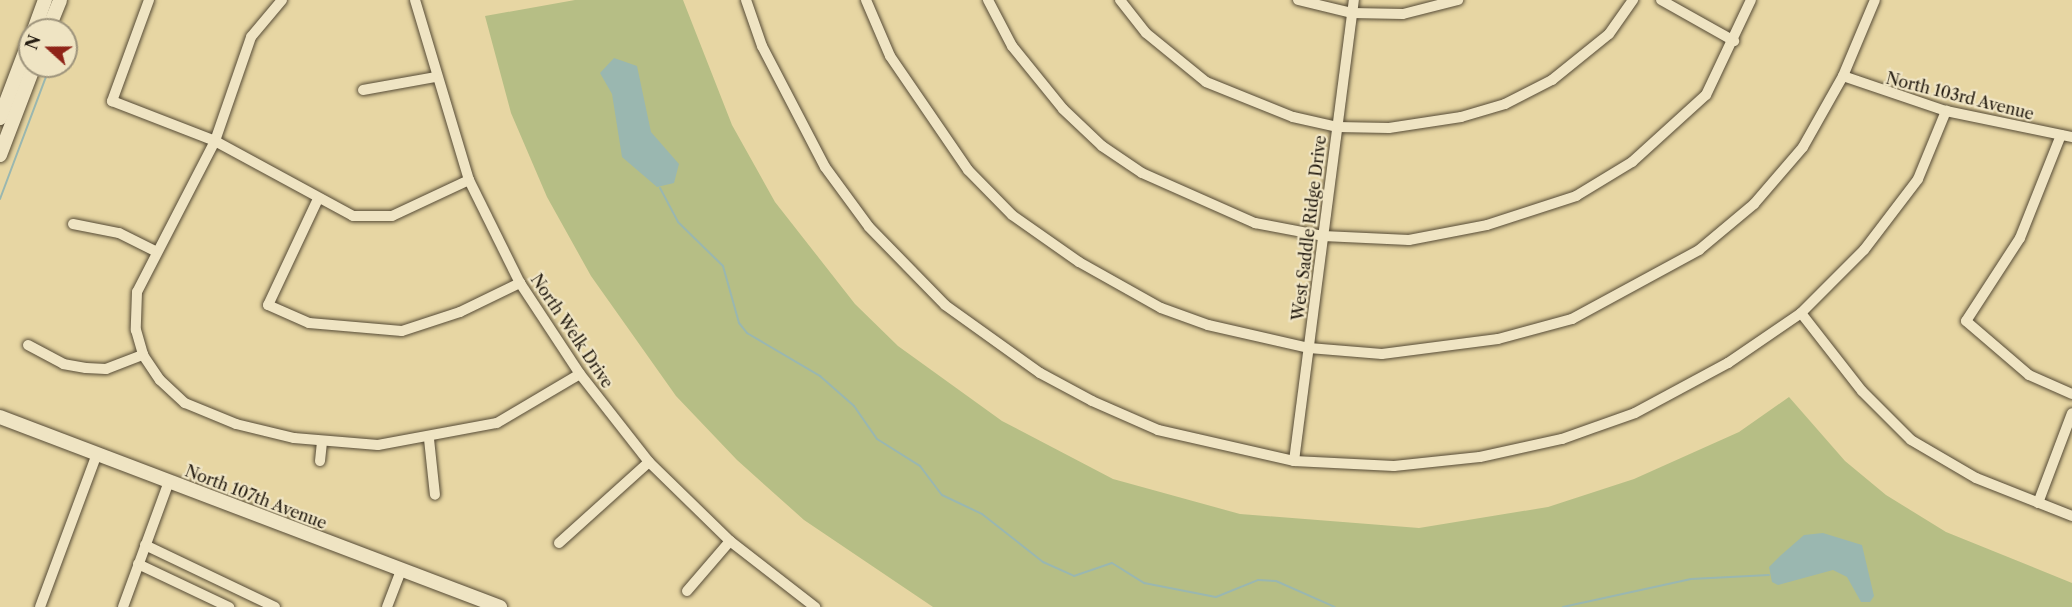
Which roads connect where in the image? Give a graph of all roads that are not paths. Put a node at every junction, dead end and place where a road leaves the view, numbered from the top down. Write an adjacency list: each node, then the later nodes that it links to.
1 (45, 0): 18 (main road)
2 (60, 0): 19 (main road)
3 (149, 0): 30 (street)
4 (282, 0): 30 (street)
5 (416, 0): 23 (street, North Welk Drive)
6 (746, 0): 49 (street)
7 (866, 0): 40 (street)
8 (988, 0): 35 (street)
9 (1120, 0): 28 (street)
10 (1298, 0): 17 (street)
11 (1354, 0): 17 (street, West Saddle Ridge Drive)
12 (1458, 0): 17 (street)
13 (1633, 0): 28 (street)
14 (1661, 0): 20 (street)
15 (1751, 0): 20 (street)
16 (1875, 0): 22 (street)
17 (1352, 13): 28 (street, West Saddle Ridge Drive)
18 (38, 18)
19 (53, 18)
20 (1734, 41): 35 (street)
21 (18, 71): 27 (main road)
22 (1843, 76): 26 (street, North 103rd Avenue); 40 (street)
23 (435, 77): 25 (street); 32 (street, North Welk Drive)
24 (29, 78): 31 (main road)
25 (363, 90)
26 (1946, 111): 29 (street, North 103rd Avenue); 38 (street)
27 (0, 118)
28 (1337, 127): 35 (street, West Saddle Ridge Drive)
29 (2066, 136): 43 (street)
30 (215, 141): 33 (street); 36 (street)
31 (0, 155)
32 (469, 180): 33 (street); 37 (street, North Welk Drive)
33 (317, 201): 37 (street)
34 (73, 224): 36 (street)
35 (1323, 236): 40 (street, West Saddle Ridge Drive)
36 (157, 252): 41 (street)
37 (520, 283): 42 (street, North Welk Drive)
38 (1801, 313): 49 (street); 54 (street)
39 (27, 345): 41 (street)
40 (1309, 348): 49 (street, West Saddle Ridge Drive)
41 (143, 355): 47 (street)
42 (579, 374): 46 (street); 51 (street, North Welk Drive)
43 (2072, 394)
44 (2072, 413): 54 (street)
45 (0, 417): 48 (main road, North 107th Avenue)
46 (429, 439): 47 (street); 53 (street)
47 (322, 441): 50 (street)
48 (97, 454): 52 (main road, North 107th Avenue); 62 (street)
49 (1294, 460)
50 (320, 461)
51 (649, 462): 56 (street, North Welk Drive); 57 (street)
52 (169, 482): 58 (street); 60 (main road, North 107th Avenue)
53 (435, 495)
54 (2038, 503): 55 (street)
55 (2072, 516)
56 (730, 541): 61 (street); 68 (street, North Welk Drive)
57 (559, 543)
58 (145, 545): 59 (street); 65 (street)
59 (138, 564): 63 (street); 64 (street)
60 (401, 570): 66 (street); 67 (main road, North 107th Avenue)
61 (687, 591)
62 (40, 607)
63 (123, 607)
64 (229, 607)
65 (275, 607)
66 (387, 607)
67 (500, 607)
68 (815, 607)

